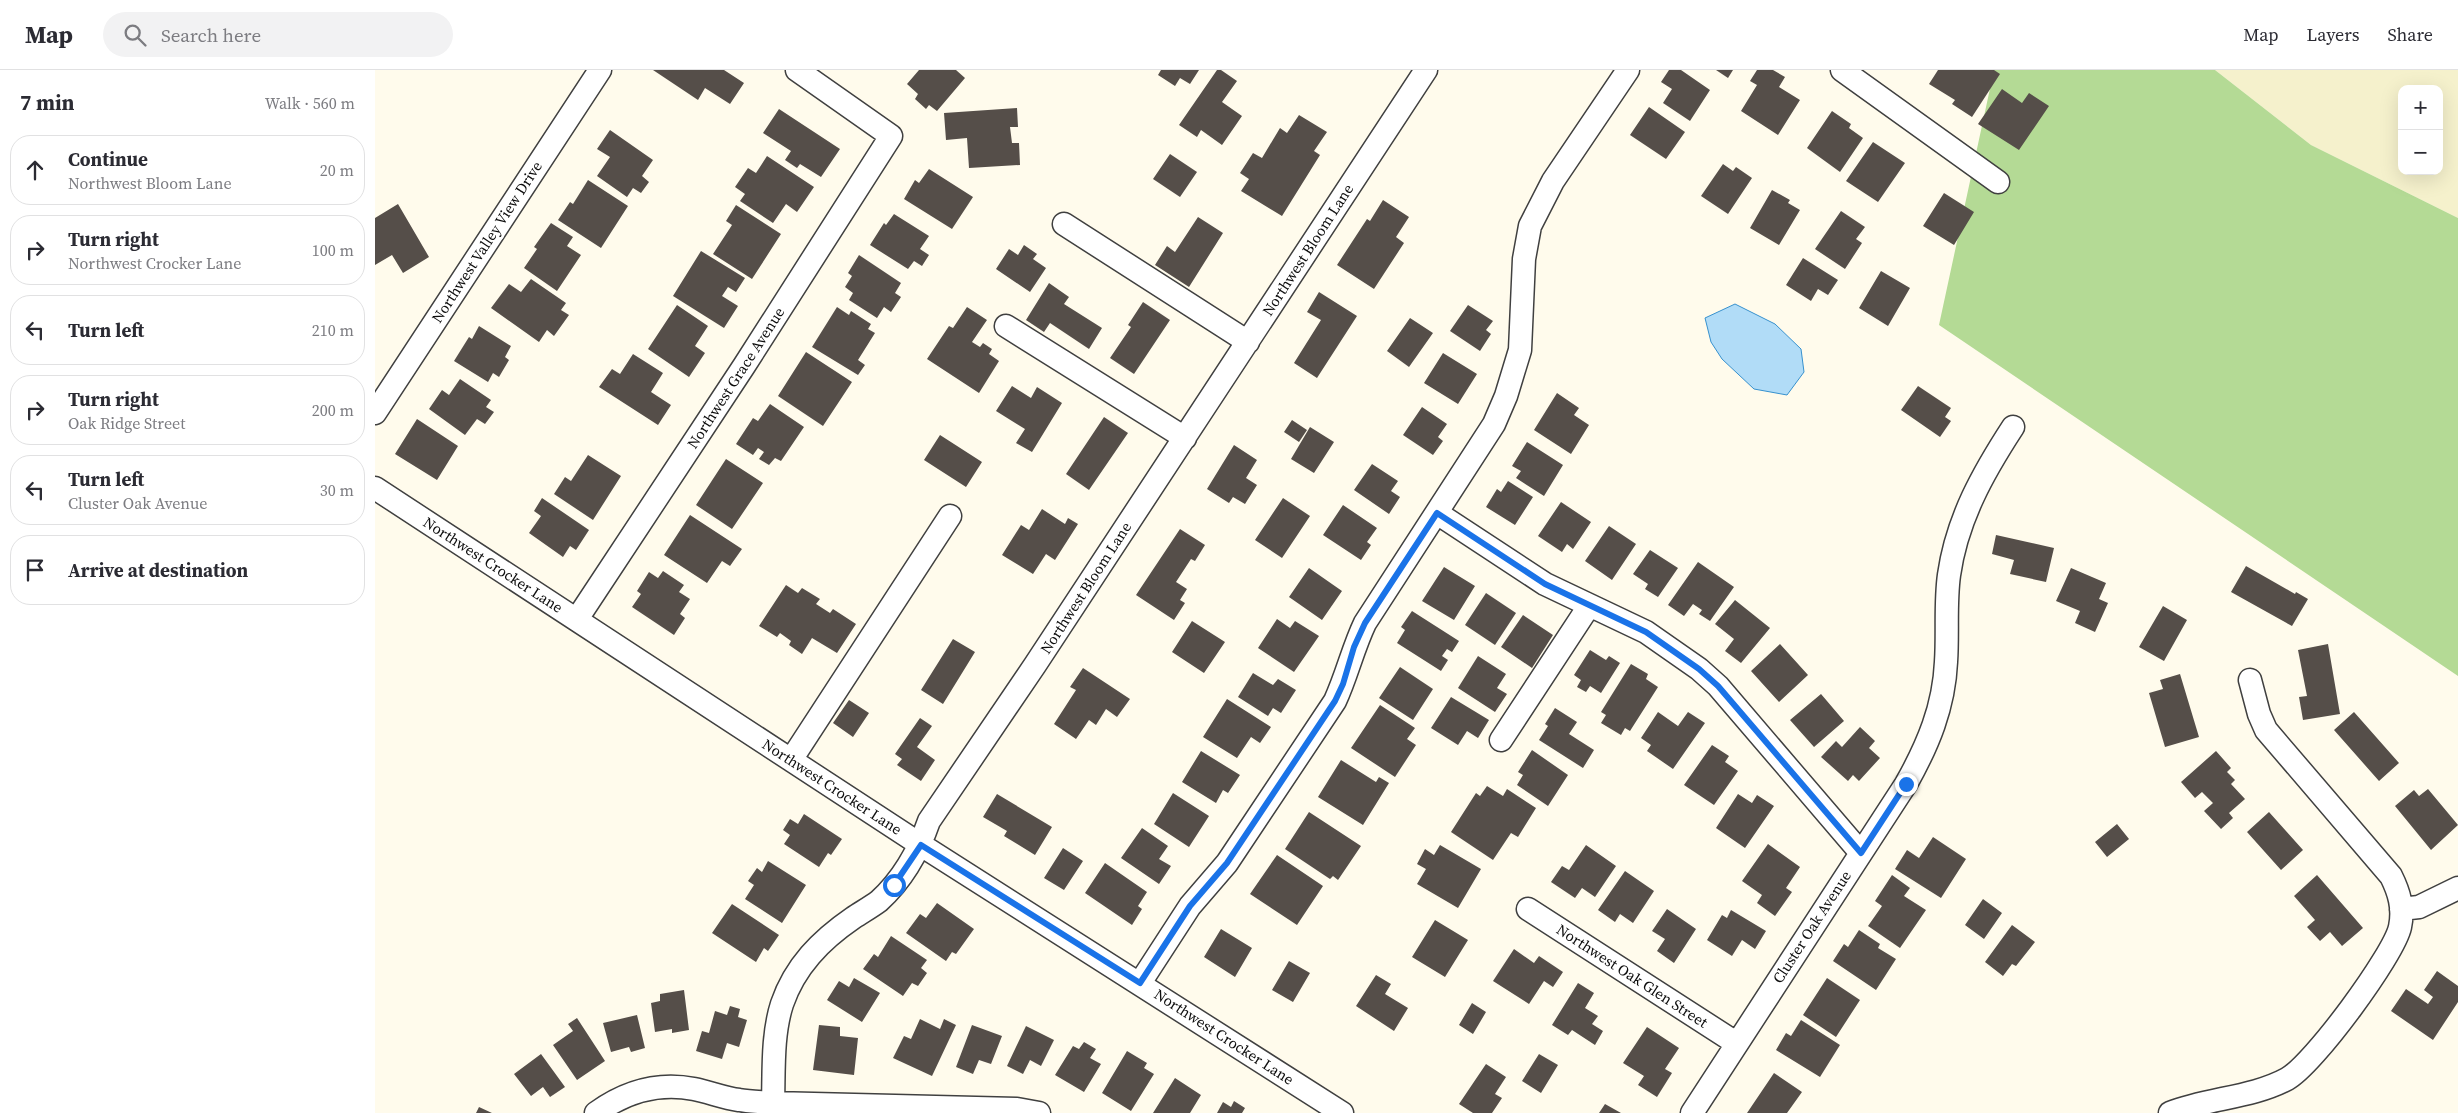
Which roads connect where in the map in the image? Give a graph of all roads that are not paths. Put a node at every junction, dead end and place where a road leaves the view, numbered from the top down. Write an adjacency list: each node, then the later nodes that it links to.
1 (600, 70): 10 (street, Northwest Valley View Drive)
2 (797, 70): 17 (street, Northwest Grace Avenue)
3 (1426, 70): 9 (street, Northwest Bloom Lane)
4 (1628, 70): 14 (street)
5 (1841, 70): 6 (street)
6 (1997, 182)
7 (1064, 224): 9 (street)
8 (1006, 326): 12 (street)
9 (1248, 342): 12 (street, Northwest Bloom Lane)
10 (375, 413)
11 (2013, 426): 22 (street, Cluster Oak Avenue)
12 (1185, 438): 21 (street, Northwest Bloom Lane)
13 (375, 488): 17 (street, Northwest Crocker Lane)
14 (1437, 513): 16 (street); 26 (street)
15 (950, 516): 20 (street)
16 (1589, 606): 19 (street); 22 (street)
17 (577, 619): 20 (street, Northwest Crocker Lane)
18 (2251, 680): 25 (street)
19 (1501, 740)
20 (791, 760): 21 (street, Northwest Crocker Lane)
21 (921, 845): 26 (street, Northwest Crocker Lane); 28 (street, Northwest Bloom Lane)
22 (1861, 853): 27 (street, Cluster Oak Avenue)
23 (2458, 888): 25 (street)
24 (1528, 909): 27 (street, Northwest Oak Glen Street)
25 (2401, 909): 33 (street)
26 (1140, 983): 31 (street, Northwest Crocker Lane)
27 (1736, 1043): 32 (street, Cluster Oak Avenue)
28 (773, 1103): 29 (street); 30 (street)
29 (596, 1113)
30 (1039, 1113)
31 (1342, 1113)
32 (1691, 1113)
33 (2170, 1113)

